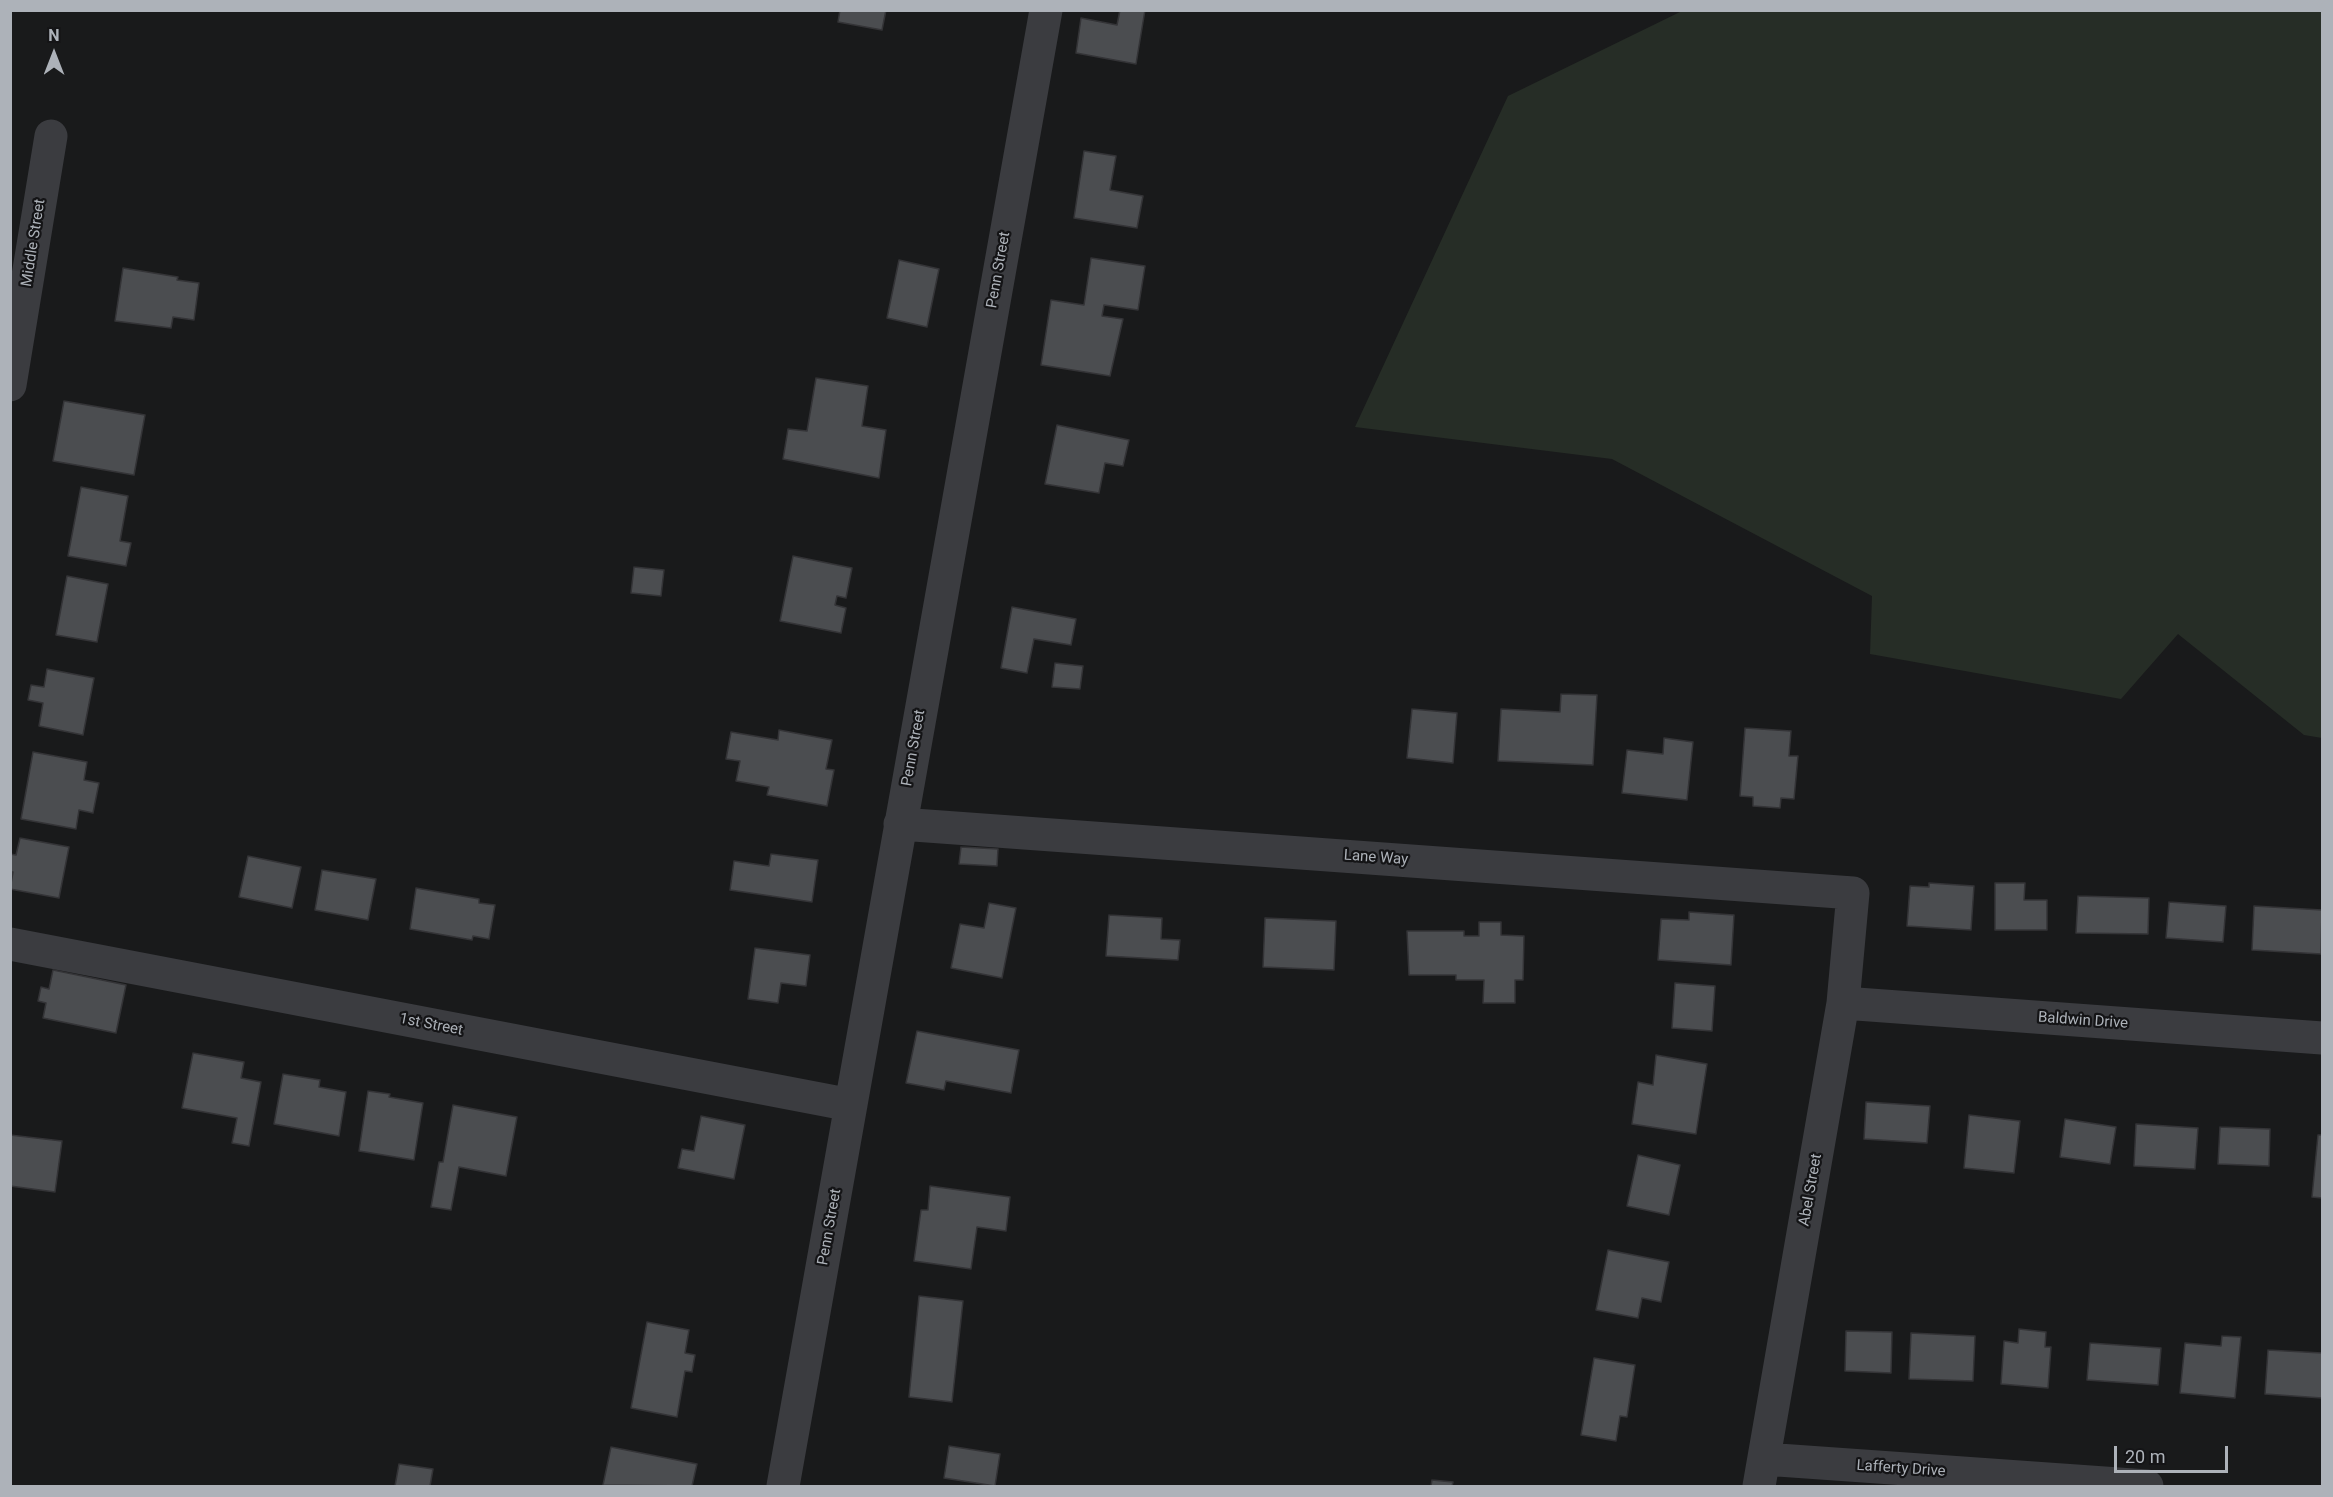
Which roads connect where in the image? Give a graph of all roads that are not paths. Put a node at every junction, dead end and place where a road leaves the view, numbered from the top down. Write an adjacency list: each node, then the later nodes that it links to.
1 (1046, 10): 4 (street, Penn Street)
2 (51, 136): 3 (street, Middle Street)
3 (10, 385)
4 (900, 824): 5 (street, Lane Way); 9 (street, Penn Street)
5 (1853, 893): 7 (street, Abel Street)
6 (10, 944): 9 (street, 1st Street)
7 (1843, 1003): 8 (street, Baldwin Drive); 10 (street, Abel Street)
8 (2322, 1038)
9 (851, 1105): 11 (street, Penn Street)
10 (1762, 1473): 12 (street, Lafferty Drive)
11 (783, 1486)
12 (2146, 1486)

